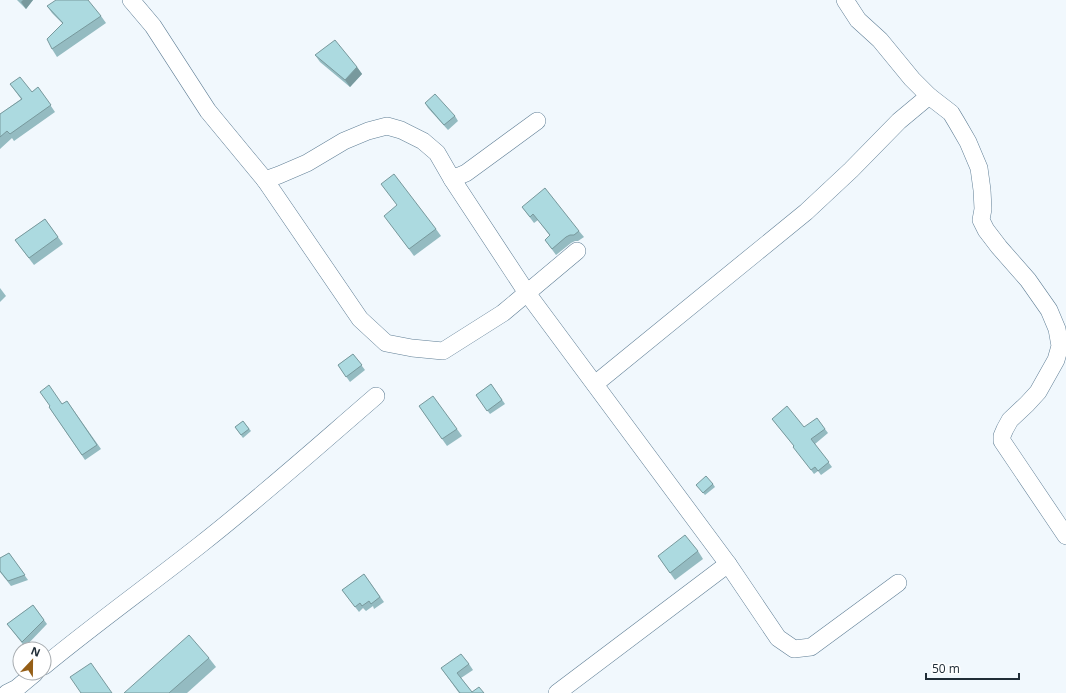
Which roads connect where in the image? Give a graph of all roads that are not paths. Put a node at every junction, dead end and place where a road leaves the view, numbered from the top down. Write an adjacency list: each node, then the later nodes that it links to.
1 (131, 0): 5 (street)
2 (845, 0): 3 (street)
3 (929, 96): 9 (street); 11 (street)
4 (537, 121): 6 (street)
5 (265, 180): 6 (street); 8 (street)
6 (452, 180): 8 (street)
7 (577, 251): 8 (street)
8 (527, 293): 9 (street)
9 (595, 384): 12 (street)
10 (376, 396): 14 (street)
11 (1066, 536)
12 (728, 564): 13 (street); 17 (street)
13 (898, 583)
14 (52, 659)
15 (25, 681): 16 (street)
16 (7, 693)
17 (557, 693)

